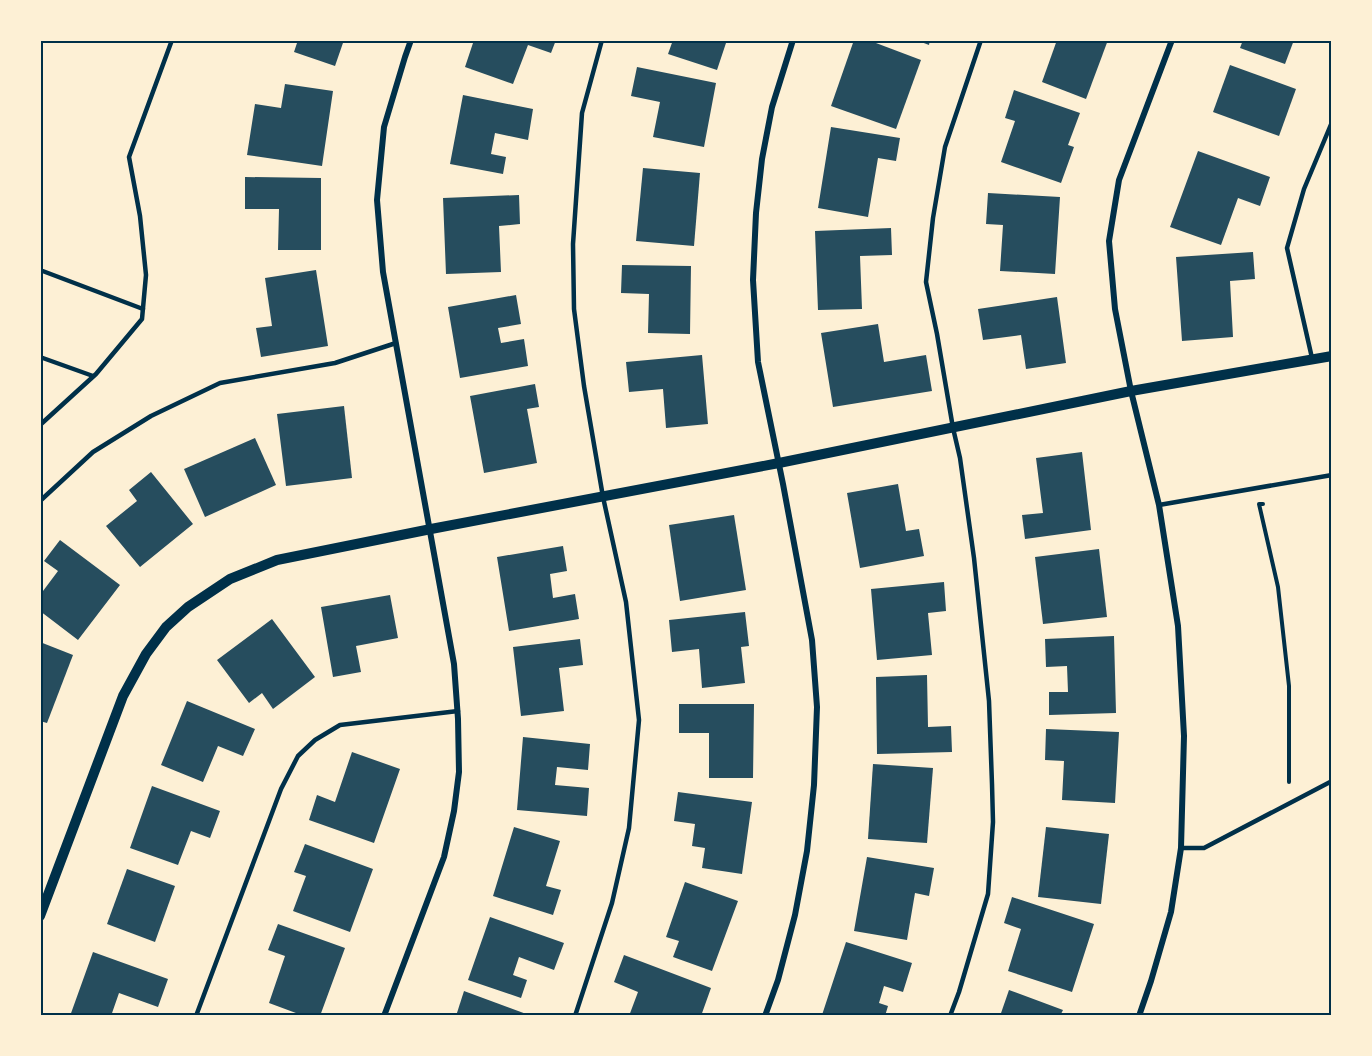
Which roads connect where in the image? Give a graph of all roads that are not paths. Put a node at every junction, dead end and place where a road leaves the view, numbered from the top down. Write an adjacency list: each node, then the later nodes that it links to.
1 (172, 40): 9 (lane)
2 (411, 40): 10 (street)
3 (602, 40): 20 (lane)
4 (793, 40): 18 (street)
5 (981, 40): 17 (lane)
6 (1172, 40): 15 (street)
7 (1332, 122): 13 (lane)
8 (40, 270): 9 (lane)
9 (143, 309): 14 (lane)
10 (396, 343): 21 (lane); 23 (street)
11 (1332, 356): 13 (street)
12 (40, 357): 14 (lane)
13 (1312, 360): 15 (street)
14 (93, 376): 16 (lane)
15 (1131, 391): 17 (street); 22 (street)
16 (40, 425)
17 (953, 428): 18 (street); 32 (lane)
18 (779, 463): 20 (street); 31 (street)
19 (1332, 475): 22 (lane)
20 (603, 497): 23 (street); 30 (lane)
21 (40, 501)
22 (1159, 505): 26 (street)
23 (431, 529): 24 (street); 27 (street)
24 (458, 711): 28 (lane); 29 (street)
25 (1332, 781): 26 (lane)
26 (1181, 848): 33 (street)
27 (40, 916)
28 (196, 1016)
29 (384, 1016)
30 (575, 1016)
31 (765, 1016)
32 (950, 1016)
33 (1139, 1016)

